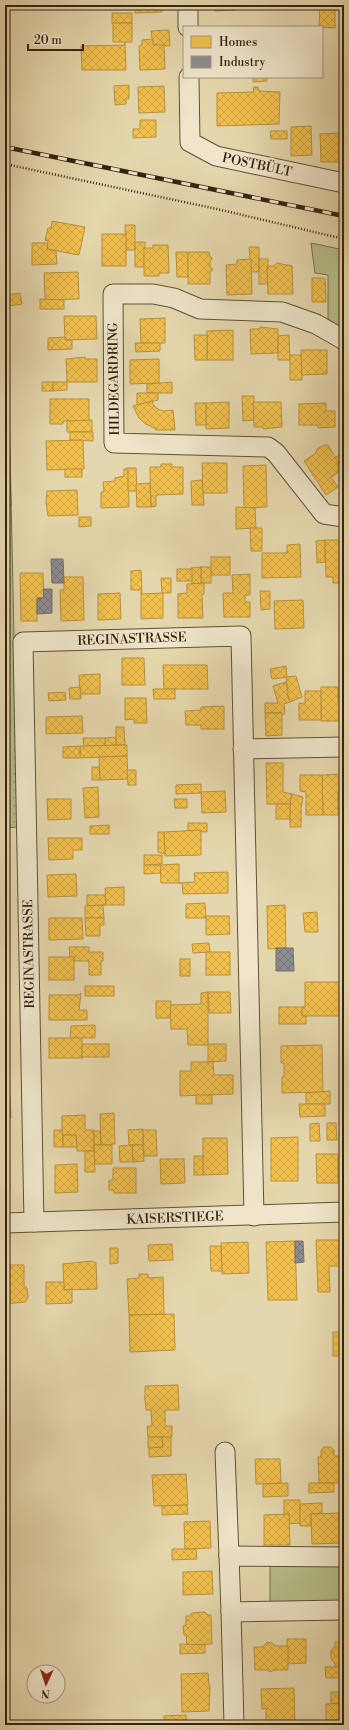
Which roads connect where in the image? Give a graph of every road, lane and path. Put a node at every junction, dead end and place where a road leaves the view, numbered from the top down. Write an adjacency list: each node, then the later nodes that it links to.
1 (188, 5): 2 (street)
2 (188, 26)
3 (189, 78): 5 (street, POSTBÜLT)
4 (5, 164): 6 (path)
5 (344, 183)
6 (344, 239)
7 (344, 340): 8 (street, HILDEGARDRING)
8 (344, 517)
9 (344, 747): 10 (street)
10 (243, 749): 12 (street, REGINASTRASSE); 13 (street, REGINASTRASSE)
11 (344, 1212): 12 (street, KAISERSTIEGE)
12 (254, 1216): 13 (street, KAISERSTIEGE)
13 (34, 1222): 14 (street, KAISERSTIEGE)
14 (5, 1223)
15 (225, 1452): 16 (street)
16 (229, 1556): 17 (street); 19 (street)
17 (344, 1557)
18 (344, 1610): 19 (street)
19 (231, 1612): 20 (street)
20 (234, 1725)

